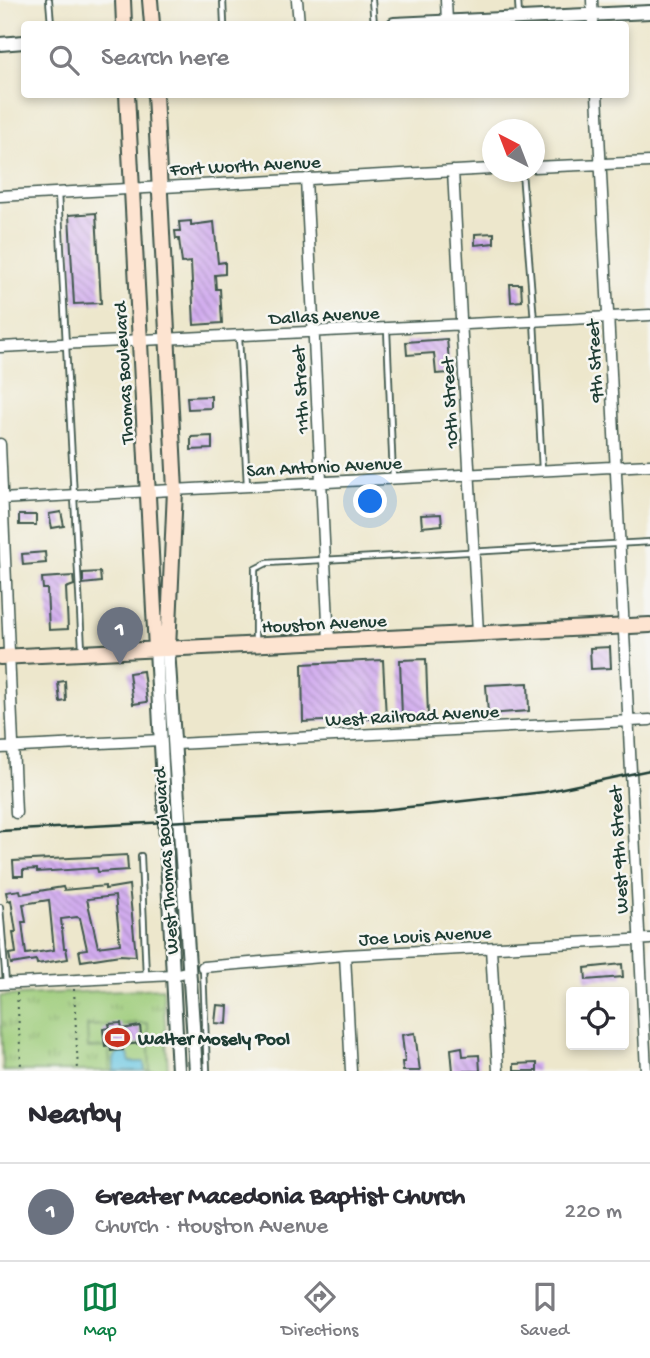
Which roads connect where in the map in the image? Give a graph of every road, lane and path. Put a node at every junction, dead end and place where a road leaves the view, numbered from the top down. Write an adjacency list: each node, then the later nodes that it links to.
1 (49, 0): 13 (lane)
2 (122, 0): 14 (main road)
3 (150, 0): 15 (main road)
4 (223, 0): 16 (lane)
5 (297, 0): 17 (street)
6 (372, 0): 18 (lane)
7 (446, 0): 19 (street)
8 (518, 0): 11 (lane)
9 (592, 0): 12 (street)
10 (650, 12): 12 (street)
11 (519, 18): 12 (street); 20 (street)
12 (593, 20)
13 (51, 21)
14 (124, 21)
15 (152, 21)
16 (224, 21)
17 (299, 21)
18 (374, 21)
19 (447, 21)
20 (465, 21)
21 (21, 43): 22 (street)
22 (0, 44)
23 (127, 98): 34 (main road, Thomas Boulevard)
24 (155, 98): 33 (main road)
25 (597, 98): 27 (street, 9th Street)
26 (650, 162): 27 (street)
27 (601, 164): 28 (street); 38 (street, 9th Street)
28 (545, 167)
29 (482, 170): 30 (street, Fort Worth Avenue)
30 (453, 171): 31 (street, Fort Worth Avenue); 40 (street, 10th Street)
31 (306, 179): 33 (street, Fort Worth Avenue); 42 (street, 11th Street)
32 (523, 182): 39 (lane)
33 (160, 186): 34 (street, Fort Worth Avenue); 44 (main road)
34 (132, 188): 35 (street, Fort Worth Avenue); 45 (main road, Thomas Boulevard)
35 (58, 192): 36 (street, Fort Worth Avenue); 46 (lane)
36 (0, 196)
37 (650, 315): 38 (street, Dallas Avenue)
38 (608, 318): 39 (street, Dallas Avenue); 50 (street, 9th Street)
39 (534, 321): 40 (street, Dallas Avenue); 51 (lane)
40 (461, 324): 41 (street, Dallas Avenue); 52 (street, 10th Street)
41 (387, 328): 42 (street, Dallas Avenue); 53 (lane)
42 (314, 332): 43 (street, Dallas Avenue); 54 (street, 11th Street)
43 (239, 336): 44 (street, Dallas Avenue); 55 (lane)
44 (167, 339): 45 (street, Dallas Avenue); 56 (main road)
45 (140, 341): 46 (street, Dallas Avenue); 57 (main road, Thomas Boulevard)
46 (67, 344): 47 (street, Dallas Avenue); 58 (lane)
47 (0, 347)
48 (0, 444): 59 (street)
49 (650, 465): 50 (street, San Antonio Avenue)
50 (616, 467): 51 (street, San Antonio Avenue); 61 (street, 9th Street)
51 (542, 471): 52 (street, San Antonio Avenue)
52 (469, 474): 53 (street, San Antonio Avenue); 62 (street, 10th Street)
53 (393, 478): 54 (street, San Antonio Avenue)
54 (321, 482): 55 (street, San Antonio Avenue); 63 (street, 11th Street)
55 (247, 486): 56 (street, San Antonio Avenue)
56 (175, 490): 57 (street, San Antonio Avenue); 70 (main road)
57 (148, 492): 58 (street, San Antonio Avenue); 70 (main road, Thomas Boulevard)
58 (74, 495): 59 (street, San Antonio Avenue); 71 (lane)
59 (1, 499): 64 (street)
60 (650, 542): 61 (lane)
61 (620, 544): 62 (lane); 66 (street, 9th Street)
62 (473, 552): 63 (lane); 67 (street, 10th Street)
63 (325, 559): 68 (street, 11th Street); 69 (lane)
64 (3, 576): 72 (street)
65 (650, 625): 66 (main road, Houston Avenue)
66 (625, 626): 67 (main road, Houston Avenue); 74 (street, West 9th Street)
67 (478, 634): 68 (main road, Houston Avenue)
68 (329, 641): 69 (main road, Houston Avenue)
69 (255, 645): 70 (main road, Houston Avenue)
70 (162, 649): 71 (main road, Houston Avenue); 75 (street, West Thomas Boulevard); 76 (street, West Thomas Boulevard)
71 (82, 653): 72 (main road, Houston Avenue)
72 (5, 657): 77 (street)
73 (650, 720): 74 (street, West Railroad Avenue)
74 (629, 721): 76 (street, West Railroad Avenue); 82 (street, West 9th Street)
75 (161, 740): 77 (street); 86 (street, West Thomas Boulevard)
76 (176, 744): 85 (street, West Thomas Boulevard)
77 (13, 747): 78 (street); 79 (street)
78 (0, 748)
79 (16, 813)
80 (141, 856): 87 (lane)
81 (0, 907): 88 (lane)
82 (645, 939): 83 (street, Joe Louis Avenue); 98 (street, West 9th Street)
83 (491, 948): 84 (street, Joe Louis Avenue); 97 (street)
84 (345, 956): 85 (street, Joe Louis Avenue); 96 (street)
85 (196, 969): 86 (street, Joe Louis Avenue); 94 (street, West Thomas Boulevard); 95 (lane)
86 (173, 975): 87 (street, Joe Louis Avenue); 93 (street, West Thomas Boulevard)
87 (146, 977): 88 (street, Joe Louis Avenue)
88 (3, 984)
89 (74, 989): 92 (path)
90 (17, 992): 91 (path)
91 (19, 1071)
92 (78, 1071)
93 (178, 1071)
94 (196, 1071)
95 (206, 1071)
96 (351, 1071)
97 (498, 1071)
98 (646, 1071)

